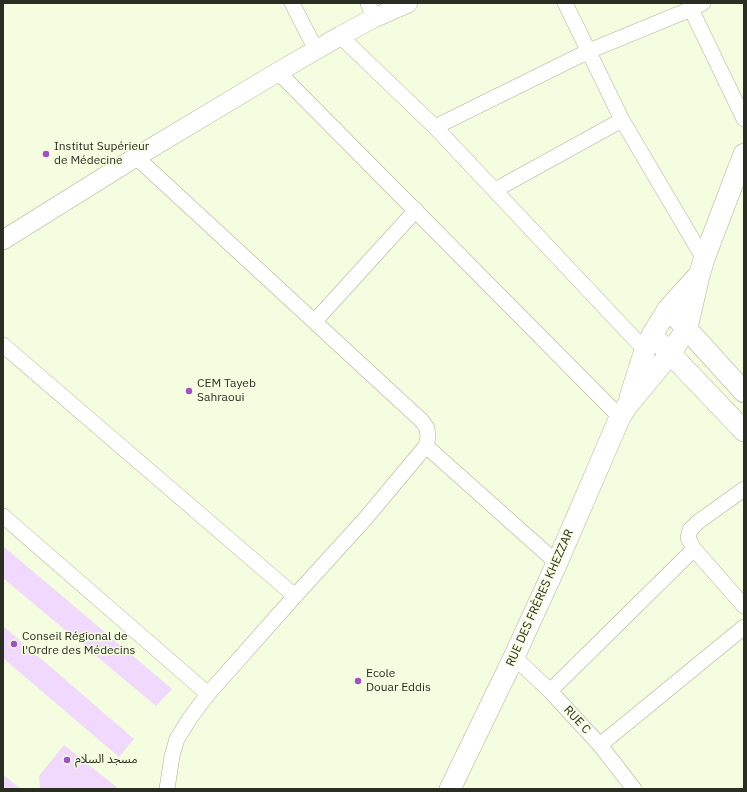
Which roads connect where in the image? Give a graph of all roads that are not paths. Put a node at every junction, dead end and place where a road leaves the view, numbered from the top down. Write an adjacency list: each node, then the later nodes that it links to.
1 (292, 3): 7 (street)
2 (408, 3): 5 (street)
3 (565, 3): 8 (street)
4 (697, 6): 8 (street); 10 (street)
5 (371, 10): 6 (street)
6 (340, 36): 7 (street); 12 (street)
7 (316, 50): 9 (street)
8 (589, 52): 11 (street); 12 (street)
9 (278, 72): 14 (street); 16 (street)
10 (744, 119)
11 (622, 120): 15 (street); 18 (street)
12 (435, 127): 15 (street)
13 (744, 154): 18 (main road, RUE DES FRÈRES KHEZZAR)
14 (136, 157): 17 (street); 20 (street)
15 (495, 190): 22 (street)
16 (416, 210): 20 (street); 26 (street)
17 (3, 240)
18 (701, 267): 19 (main road, RUE DES FRÈRES KHEZZAR); 21 (main road, RUE DES FRÈRES KHEZZAR)
19 (668, 309): 21 (main road); 22 (main road, RUE DES FRÈRES KHEZZAR)
20 (315, 321): 28 (street)
21 (687, 328): 24 (main road, RUE DES FRÈRES KHEZZAR); 25 (main road)
22 (648, 342): 24 (main road); 26 (main road, RUE DES FRÈRES KHEZZAR)
23 (3, 345): 33 (street)
24 (670, 354): 26 (main road, RUE DES FRÈRES KHEZZAR); 27 (main road)
25 (744, 392)
26 (623, 412): 32 (main road, RUE DES FRÈRES KHEZZAR)
27 (744, 431)
28 (426, 446): 32 (street); 33 (street)
29 (744, 489): 31 (street)
30 (3, 516): 38 (street)
31 (694, 549): 34 (street); 37 (street)
32 (557, 563): 36 (main road, RUE DES FRÈRES KHEZZAR)
33 (295, 596): 38 (street)
34 (744, 606)
35 (744, 627): 39 (street)
36 (514, 657): 37 (street, RUE C); 40 (main road, RUE DES FRÈRES KHEZZAR)
37 (550, 691): 39 (street, RUE C)
38 (208, 694): 41 (street)
39 (600, 745): 42 (street, RUE C)
40 (451, 788)
41 (167, 789)
42 (634, 789)

